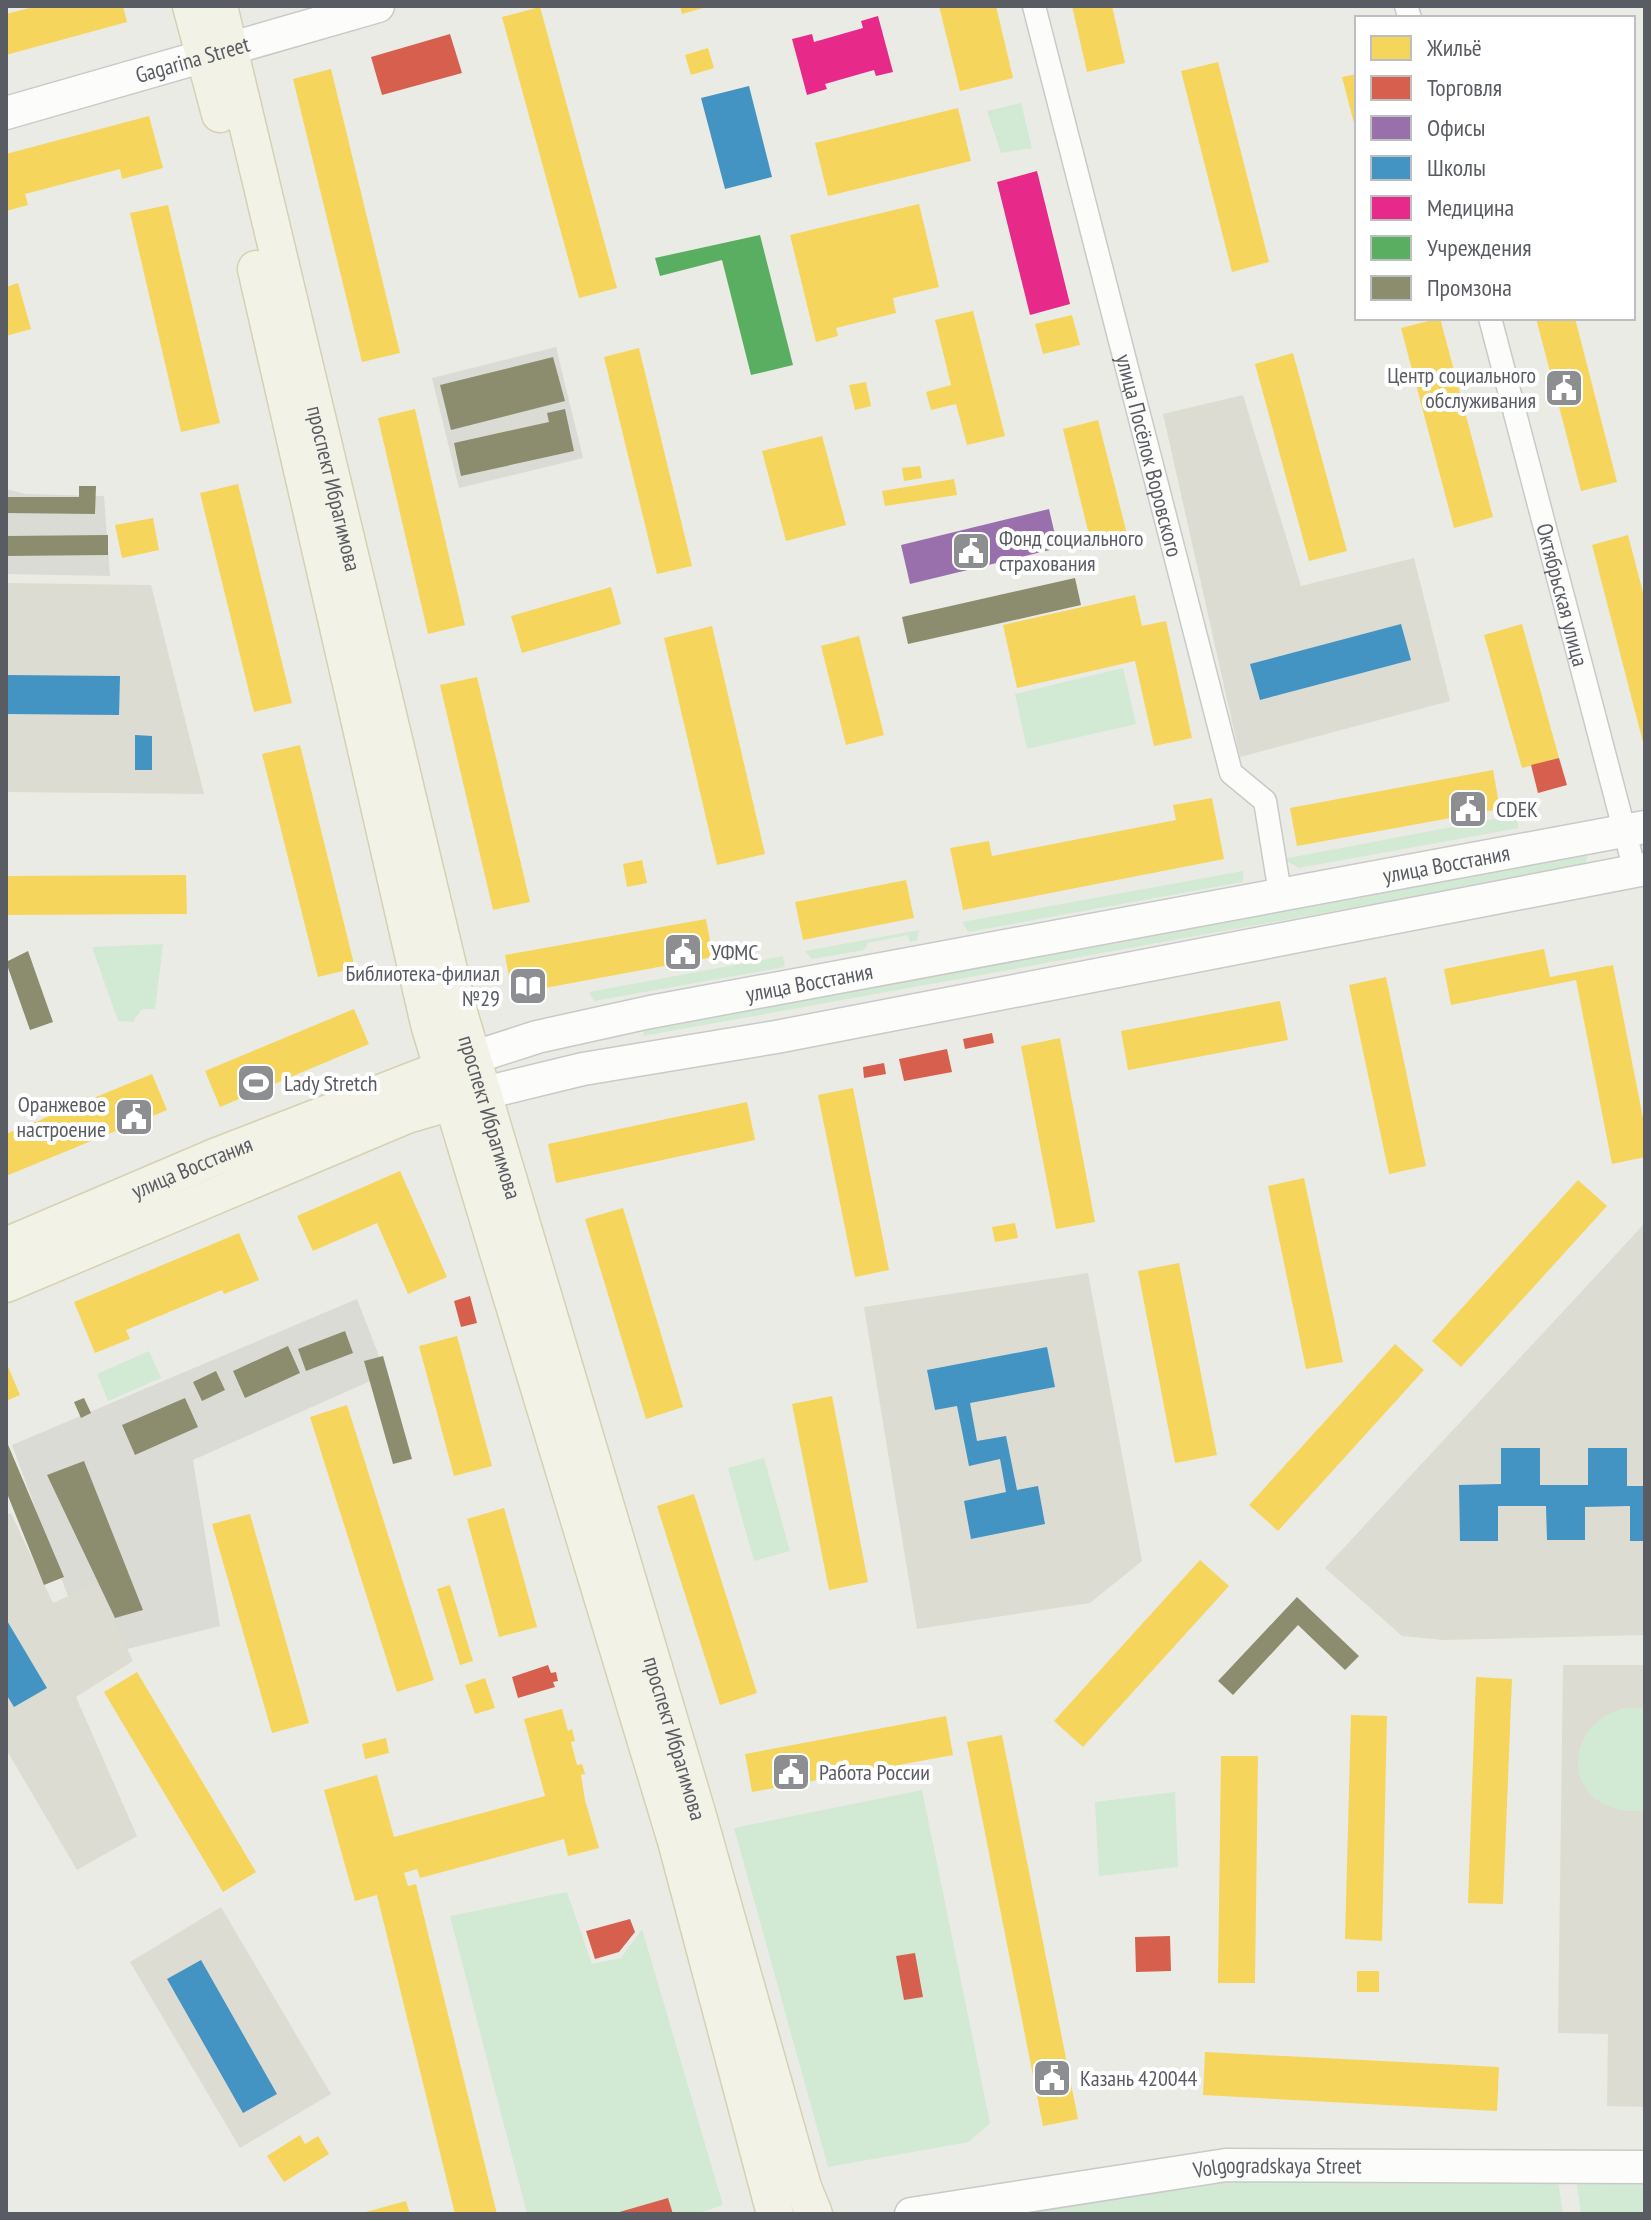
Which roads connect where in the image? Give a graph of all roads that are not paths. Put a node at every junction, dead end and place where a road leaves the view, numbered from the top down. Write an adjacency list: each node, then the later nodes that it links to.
1 (191, 6): 5 (main road, проспект Ибрагимова)
2 (219, 6): 5 (main road, проспект Ибрагимова)
3 (378, 6): 5 (main road, Gagarina Street)
4 (1034, 6): 10 (street, улица Посёлок Воровского)
5 (217, 51): 6 (main road, Gagarina Street); 13 (main road, проспект Ибрагимова)
6 (6, 113)
7 (1491, 320): 8 (street, Октябрьская улица)
8 (1635, 828): 9 (street, Октябрьская улица); 10 (main road, улица Восстания)
9 (1640, 870): 12 (main road, улица Восстания)
10 (1280, 893): 11 (main road, улица Восстания)
11 (650, 1012): 12 (main road); 13 (main road, улица Восстания)
12 (664, 1056): 14 (main road, улица Восстания)
13 (457, 1063): 14 (main road, проспект Ибрагимова); 15 (main road, улица Восстания)
14 (469, 1097): 16 (main road, улица Восстания); 18 (main road, проспект Ибрагимова); 19 (main road, проспект Ибрагимова)
15 (6, 1246)
16 (6, 1284)
17 (1645, 2167): 20 (main road, Volgogradskaya Street)
18 (775, 2214)
19 (814, 2214)
20 (911, 2214)

